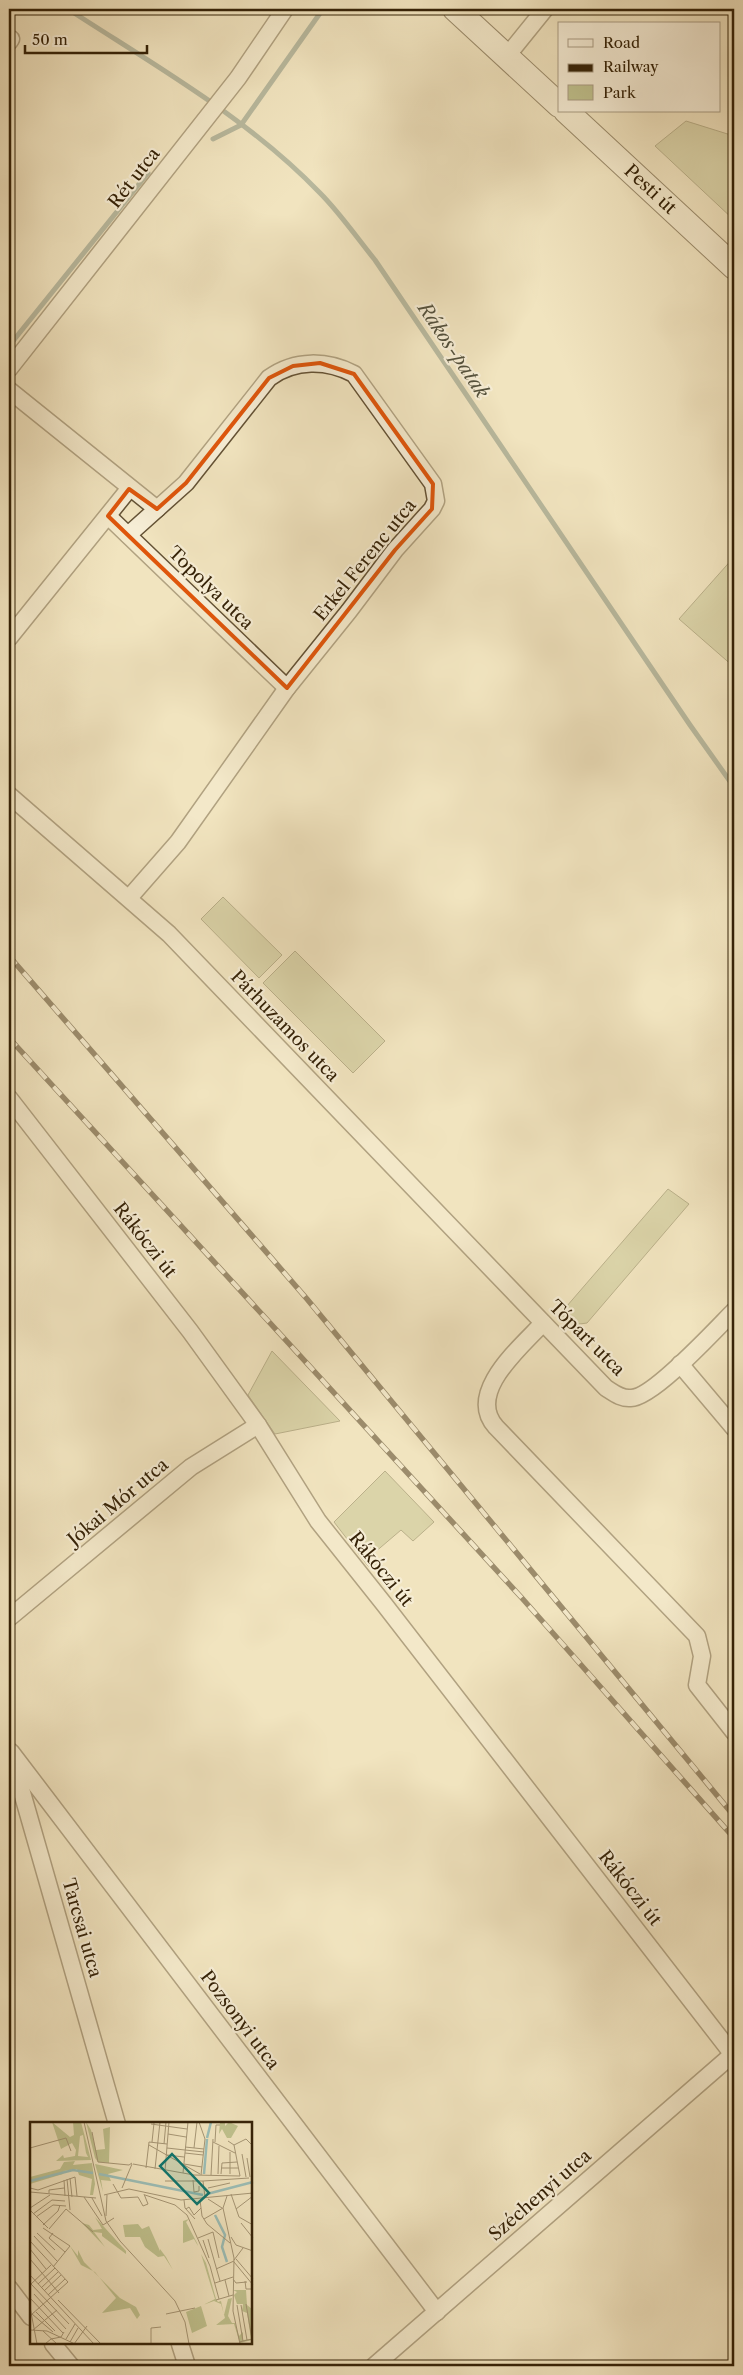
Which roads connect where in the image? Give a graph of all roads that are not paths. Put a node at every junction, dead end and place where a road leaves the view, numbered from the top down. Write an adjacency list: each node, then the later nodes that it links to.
1 (286, 9): 8 (street, Rét utca)
2 (455, 9): 4 (main road)
3 (545, 9): 4 (street)
4 (507, 56): 5 (main road)
5 (558, 104)
6 (567, 112): 7 (main road, Pesti út)
7 (734, 267)
8 (9, 369)
9 (9, 390): 10 (street)
10 (129, 489): 11 (street); 12 (street)
11 (157, 509): 13 (street, Erkel Ferenc utca); 15 (street, Erkel Ferenc utca)
12 (108, 516): 13 (street, Topolya utca); 14 (street)
13 (128, 535): 15 (street, Topolya utca)
14 (9, 638)
15 (287, 688): 17 (street, Erkel Ferenc utca)
16 (9, 795): 17 (street, Párhuzamos utca)
17 (129, 898): 19 (street, Párhuzamos utca)
18 (9, 1098): 23 (street, Rákóczi út)
19 (519, 1298): 21 (street, Tópart utca)
20 (734, 1311): 22 (street, Tópart utca)
21 (543, 1323): 22 (street, Tópart utca); 26 (street)
22 (680, 1364): 24 (street)
23 (258, 1425): 25 (street, Jókai Mór utca); 28 (street, Rákóczi út)
24 (734, 1428)
25 (9, 1618)
26 (734, 1732)
27 (10, 1748): 29 (street, Tarcsai utca); 31 (street, Pozsonyi utca)
28 (734, 2055): 31 (street, Széchenyi utca)
29 (116, 2122)
30 (9, 2288): 32 (street)
31 (437, 2312): 37 (street, Széchenyi utca)
32 (30, 2316)
33 (54, 2345): 35 (street)
34 (180, 2345): 36 (street)
35 (71, 2366)
36 (187, 2366)
37 (374, 2366)

